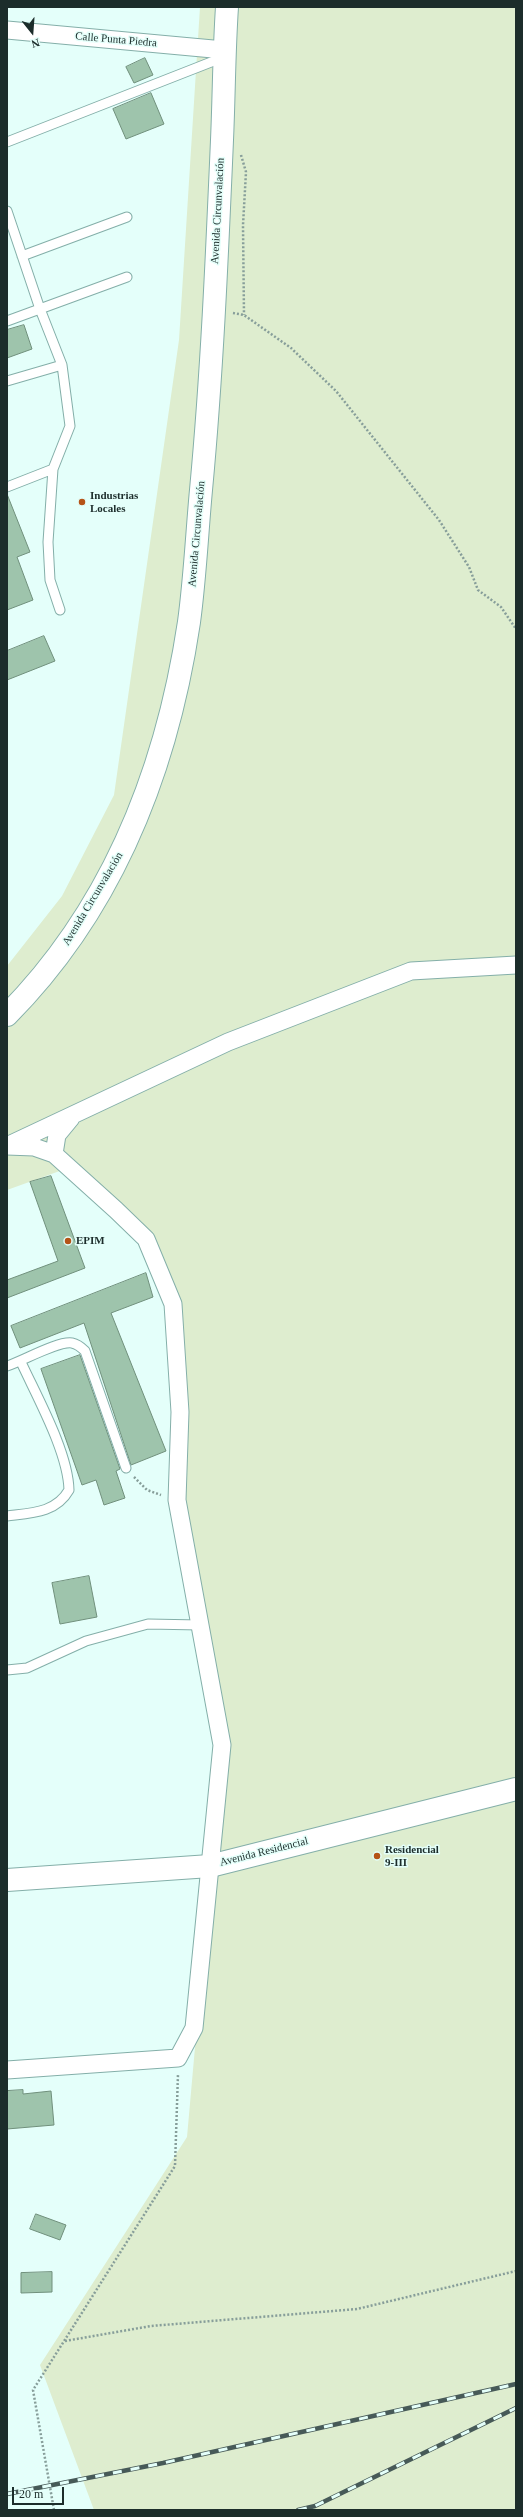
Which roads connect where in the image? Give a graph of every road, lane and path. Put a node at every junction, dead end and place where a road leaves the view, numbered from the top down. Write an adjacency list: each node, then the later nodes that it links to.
1 (227, 7): 3 (main road, Avenida Circunvalación)
2 (7, 30): 3 (street, Calle Punta Piedra)
3 (224, 53): 4 (main road, Avenida Circunvalación); 5 (lane)
4 (222, 137): 11 (main road, Avenida Circunvalación); 12 (path)
5 (7, 142)
6 (7, 211): 8 (lane)
7 (127, 216): 8 (lane)
8 (22, 256): 10 (lane)
9 (127, 278): 10 (lane)
10 (40, 309): 13 (lane); 14 (lane)
11 (213, 310): 12 (path); 21 (main road, Avenida Circunvalación)
12 (244, 315): 19 (path)
13 (7, 321)
14 (62, 365): 15 (lane); 16 (lane)
15 (7, 380)
16 (53, 469): 17 (lane); 18 (lane)
17 (7, 487)
18 (60, 610)
19 (516, 629)
20 (516, 965): 22 (street)
21 (7, 1015)
22 (73, 1115): 23 (street); 24 (street)
23 (7, 1146): 24 (street)
24 (54, 1154): 28 (street)
25 (21, 1362): 26 (lane); 27 (lane); 29 (lane)
26 (7, 1366)
27 (126, 1468): 28 (path)
28 (177, 1500): 30 (street)
29 (7, 1516)
30 (200, 1625): 31 (lane); 33 (street)
31 (7, 1670)
32 (516, 1789): 33 (main road, Avenida Residencial)
33 (210, 1866): 34 (main road, Avenida Residencial); 35 (street)
34 (7, 1880)
35 (178, 2058): 36 (street); 38 (path)
36 (7, 2070)
37 (516, 2271): 38 (path)
38 (64, 2341): 39 (path)
39 (54, 2510)

